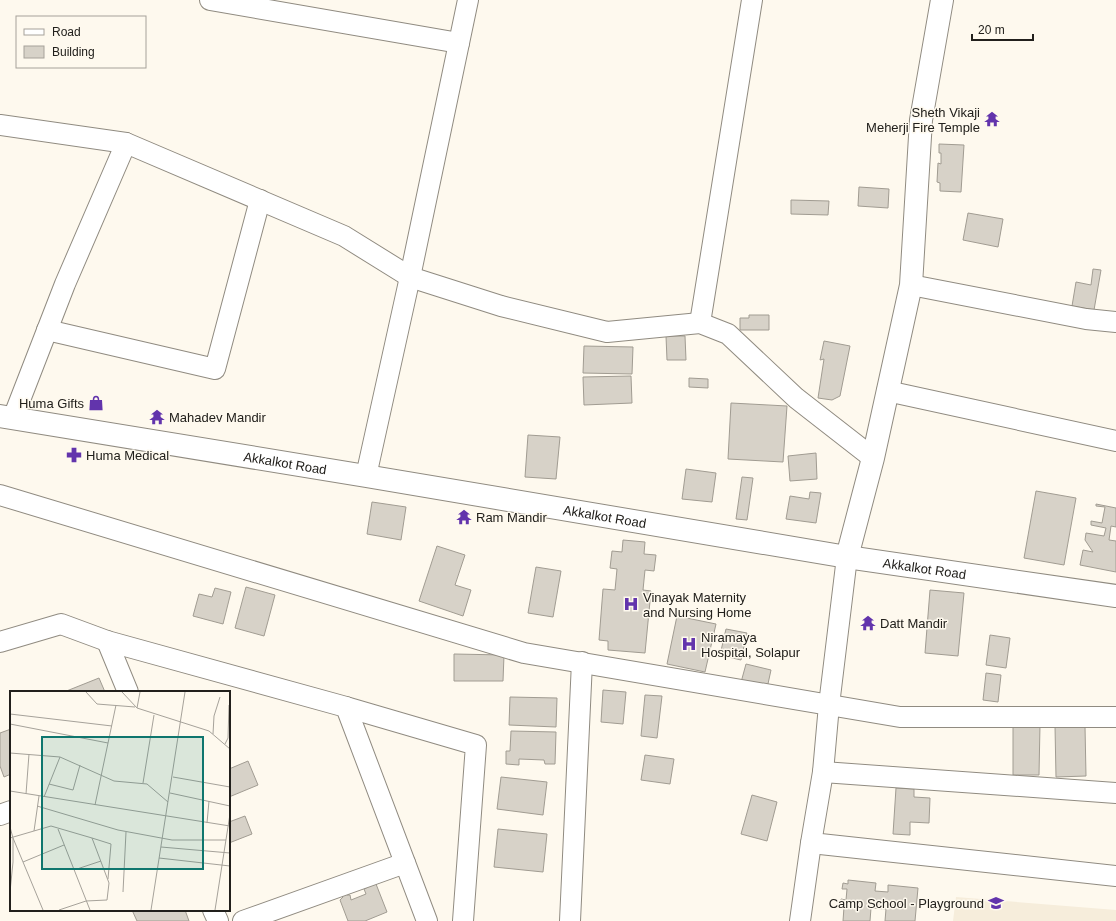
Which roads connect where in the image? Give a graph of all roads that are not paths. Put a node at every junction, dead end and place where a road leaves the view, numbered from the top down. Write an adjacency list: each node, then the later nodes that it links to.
1 (210, 0): 5 (street)
2 (468, 0): 5 (street)
3 (752, 0): 12 (street)
4 (942, 0): 10 (street)
5 (459, 43): 9 (street)
6 (0, 126): 7 (street)
7 (126, 143): 8 (street); 13 (street)
8 (260, 200): 9 (street); 13 (street)
9 (410, 277): 12 (street); 18 (street)
10 (911, 285): 11 (street); 14 (street)
11 (1116, 322)
12 (700, 323): 17 (street)
13 (47, 330): 15 (street)
14 (887, 391): 16 (street); 17 (street)
15 (6, 417): 18 (street, Akkalkot Road)
16 (1116, 441)
17 (873, 458): 20 (street)
18 (366, 476): 20 (street, Akkalkot Road)
19 (0, 495): 24 (street)
20 (847, 557): 21 (street, Akkalkot Road); 26 (street)
21 (1116, 596)
22 (107, 641): 23 (street); 25 (street); 27 (street)
23 (0, 642)
24 (582, 662): 26 (street); 41 (street)
25 (128, 691)
26 (829, 706): 28 (street); 29 (street)
27 (346, 707): 34 (street); 40 (street)
28 (1116, 717)
29 (823, 772): 30 (street); 33 (street)
30 (1116, 793)
31 (10, 811): 32 (street)
32 (0, 815)
33 (811, 843): 35 (street); 42 (street)
34 (405, 863): 38 (street); 39 (street)
35 (1116, 876)
36 (213, 911): 37 (street)
37 (218, 921)
38 (243, 921)
39 (426, 921)
40 (463, 921)
41 (570, 921)
42 (800, 921)

